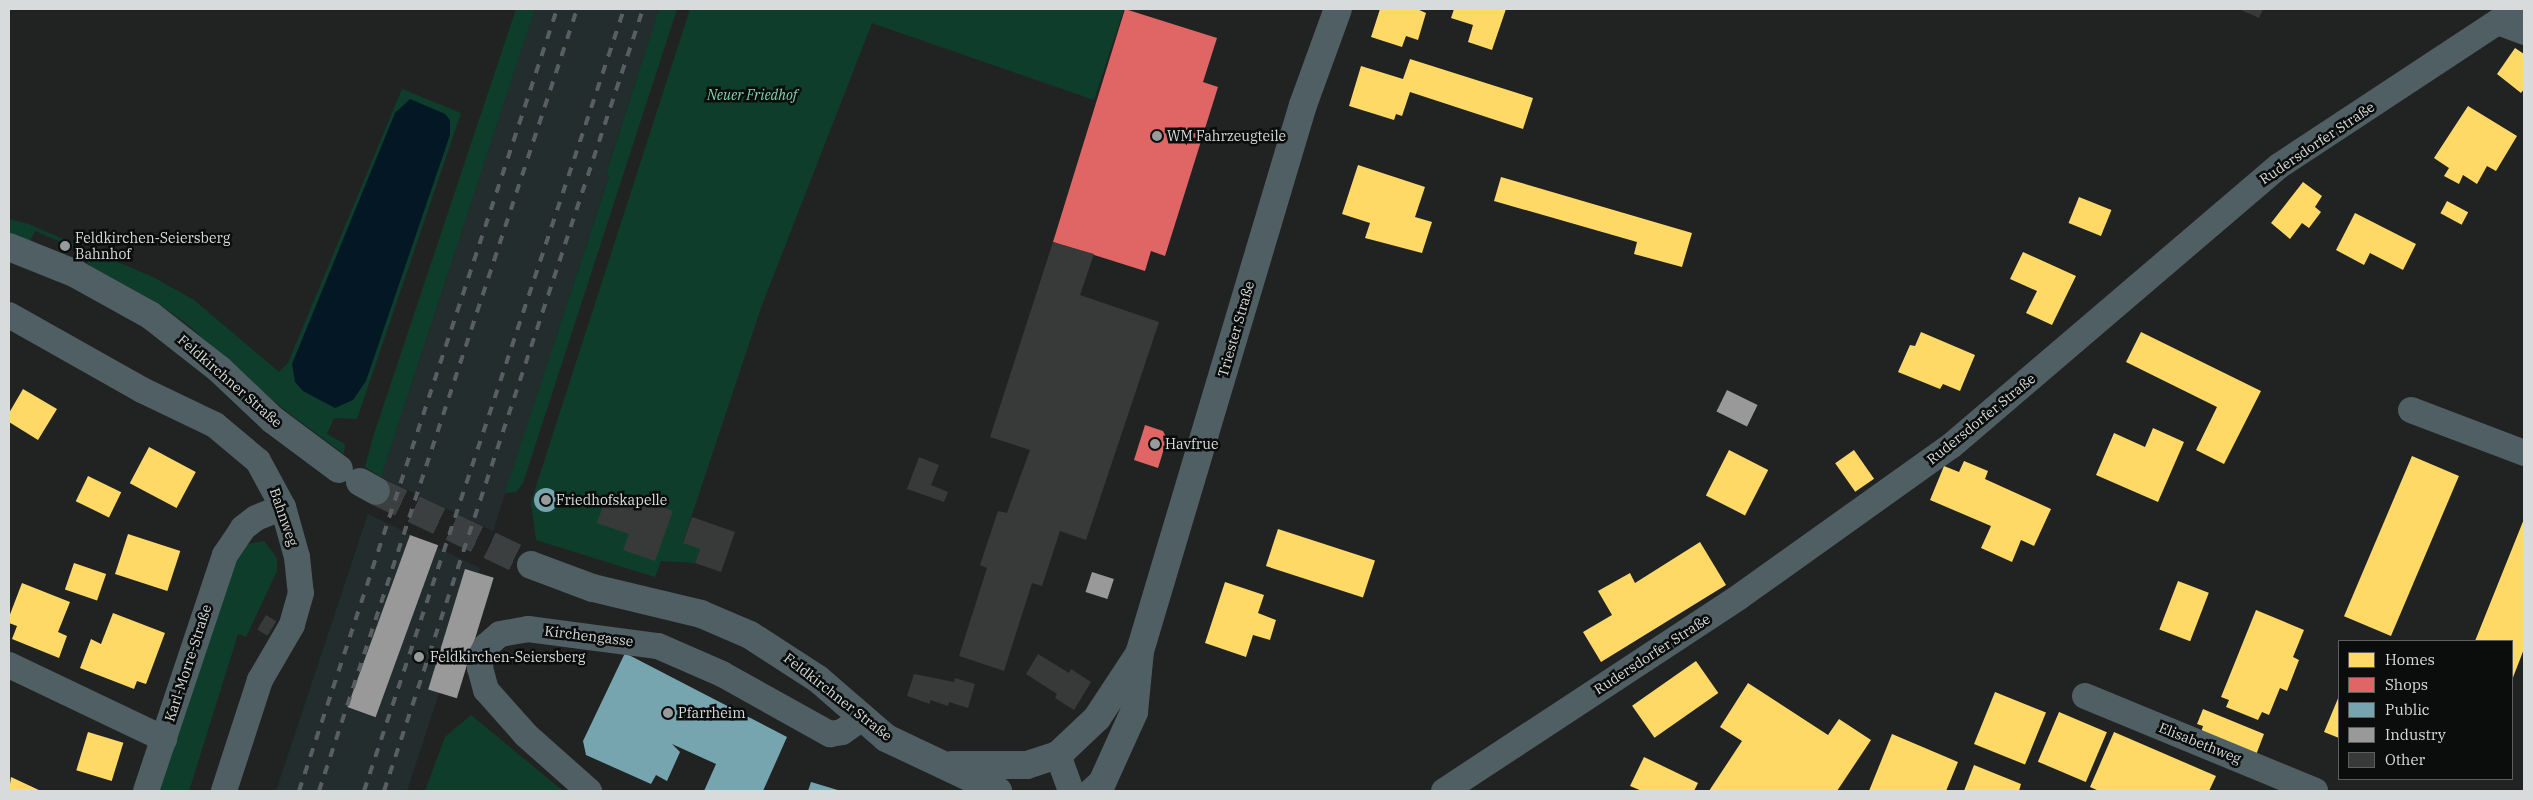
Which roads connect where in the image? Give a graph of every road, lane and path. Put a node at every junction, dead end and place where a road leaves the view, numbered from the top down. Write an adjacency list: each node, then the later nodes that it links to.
1 (1338, 9): 10 (street, Triester Straße)
2 (2514, 21): 23 (street, Rudersdorfer Straße)
3 (9, 247): 7 (street, Feldkirchner Straße)
4 (9, 315): 8 (street, Bahnweg)
5 (2411, 410): 6 (street)
6 (2524, 453)
7 (358, 480)
8 (283, 506): 14 (street, Karl-Morre-Straße); 19 (street, Bahnweg)
9 (531, 565): 13 (street, Feldkirchner Straße)
10 (1140, 651): 15 (street); 17 (street)
11 (9, 665): 14 (street, Karl-Morre-Straße)
12 (2085, 696): 24 (street, Elisabethweg)
13 (862, 718): 16 (street, Feldkirchner Straße); 20 (street, Kirchengasse)
14 (164, 739): 18 (street)
15 (1058, 755): 16 (street); 22 (street)
16 (947, 765): 21 (street, Feldkirchner Straße)
17 (1098, 788)
18 (146, 791)
19 (224, 791)
20 (589, 791)
21 (998, 791)
22 (1071, 791)
23 (1444, 791)
24 (2315, 791)

